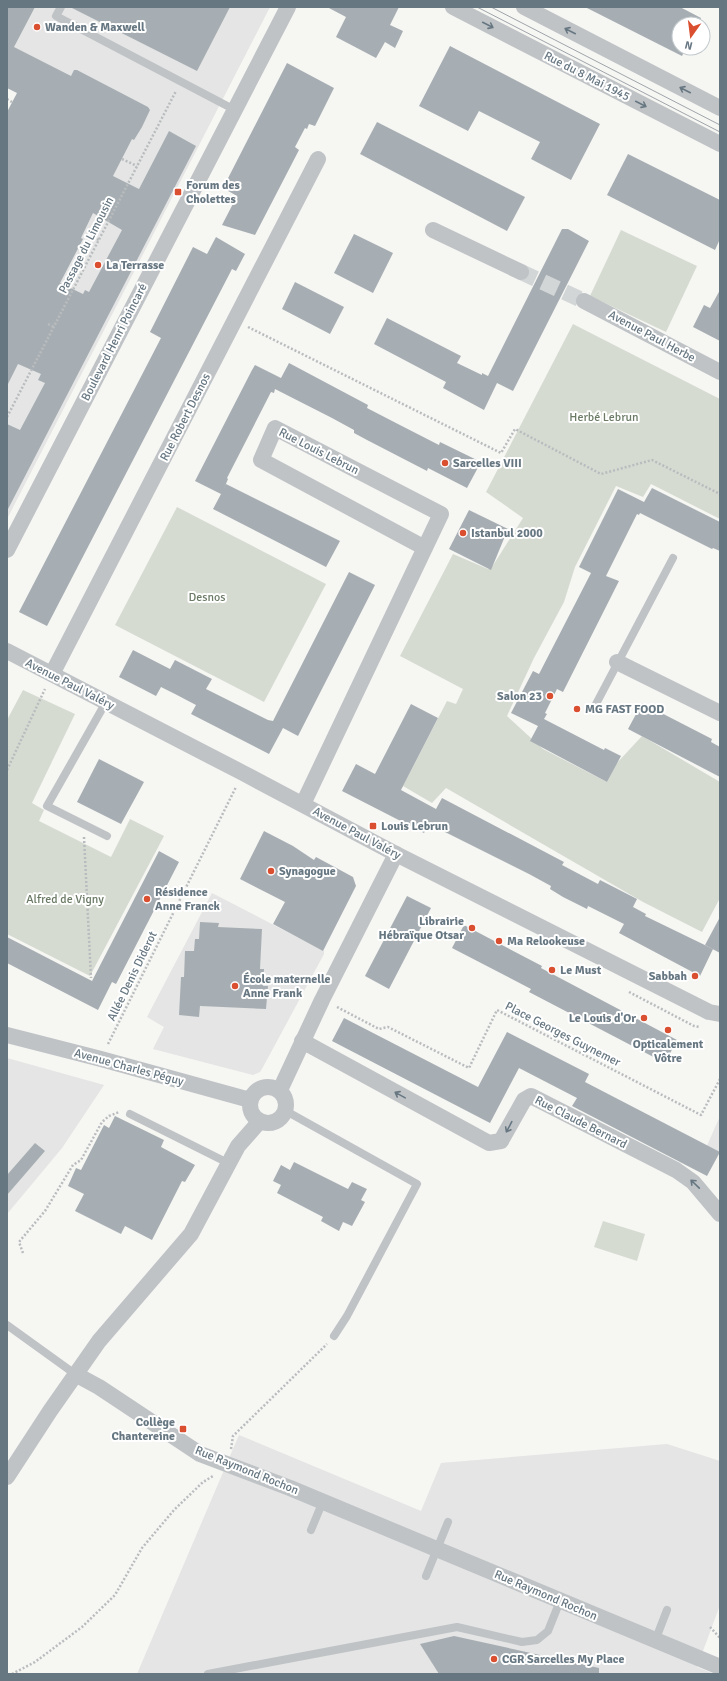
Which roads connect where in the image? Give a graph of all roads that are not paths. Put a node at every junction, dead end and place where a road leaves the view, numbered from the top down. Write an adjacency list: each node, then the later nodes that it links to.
1 (61, 7): 6 (lane)
2 (288, 7): 6 (street, Boulevard Henri Poincaré)
3 (453, 7): 7 (street, Rue du 8 Mai 1945, one-way to 7)
4 (524, 7): 5 (street, one-way to 4)
5 (720, 108)
6 (234, 110): 14 (street, Boulevard Henri Poincaré)
7 (720, 144)
8 (318, 159): 18 (street, Rue Robert Desnos)
9 (433, 230): 10 (street)
10 (521, 272)
11 (584, 300): 12 (street, Avenue Paul Herbe)
12 (720, 372)
13 (425, 548): 13 (street, Rue Louis Lebrun); 22 (street, Rue Louis Lebrun)
14 (7, 550)
15 (673, 558): 17 (lane)
16 (7, 651): 18 (street, Avenue Paul Valéry)
17 (618, 662): 20 (lane); 21 (street)
18 (52, 674): 19 (street, Avenue Paul Valéry)
19 (106, 702): 22 (street, Avenue Paul Valéry); 23 (lane)
20 (596, 704)
21 (720, 713)
22 (303, 804): 24 (street, Avenue Paul Valéry)
23 (107, 836)
24 (396, 854): 25 (street, Avenue Paul Valéry); 27 (street)
25 (715, 1013)
26 (7, 1036): 29 (street, Avenue Charles Péguy)
27 (302, 1041): 28 (street); 34 (street, Rue Claude Bernard, one-way to 27)
28 (280, 1090): 29 (street); 30 (street)
29 (250, 1100): 32 (street)
30 (286, 1111): 32 (street); 36 (lane)
31 (130, 1114): 33 (lane)
32 (260, 1121): 33 (street)
33 (228, 1164): 37 (street)
34 (720, 1214)
35 (7, 1325): 37 (lane)
36 (334, 1336)
37 (75, 1374): 38 (street); 39 (street, Rue Raymond Rochon)
38 (7, 1477)
39 (323, 1502): 41 (lane); 42 (street, Rue Raymond Rochon)
40 (448, 1522): 42 (lane)
41 (311, 1530)
42 (437, 1549): 43 (lane); 44 (street, Rue Raymond Rochon)
43 (426, 1576)
44 (560, 1601): 46 (street, Rue Raymond Rochon); 48 (lane)
45 (667, 1610): 46 (lane)
46 (655, 1640): 47 (street, Rue Raymond Rochon)
47 (720, 1667)
48 (208, 1674)

